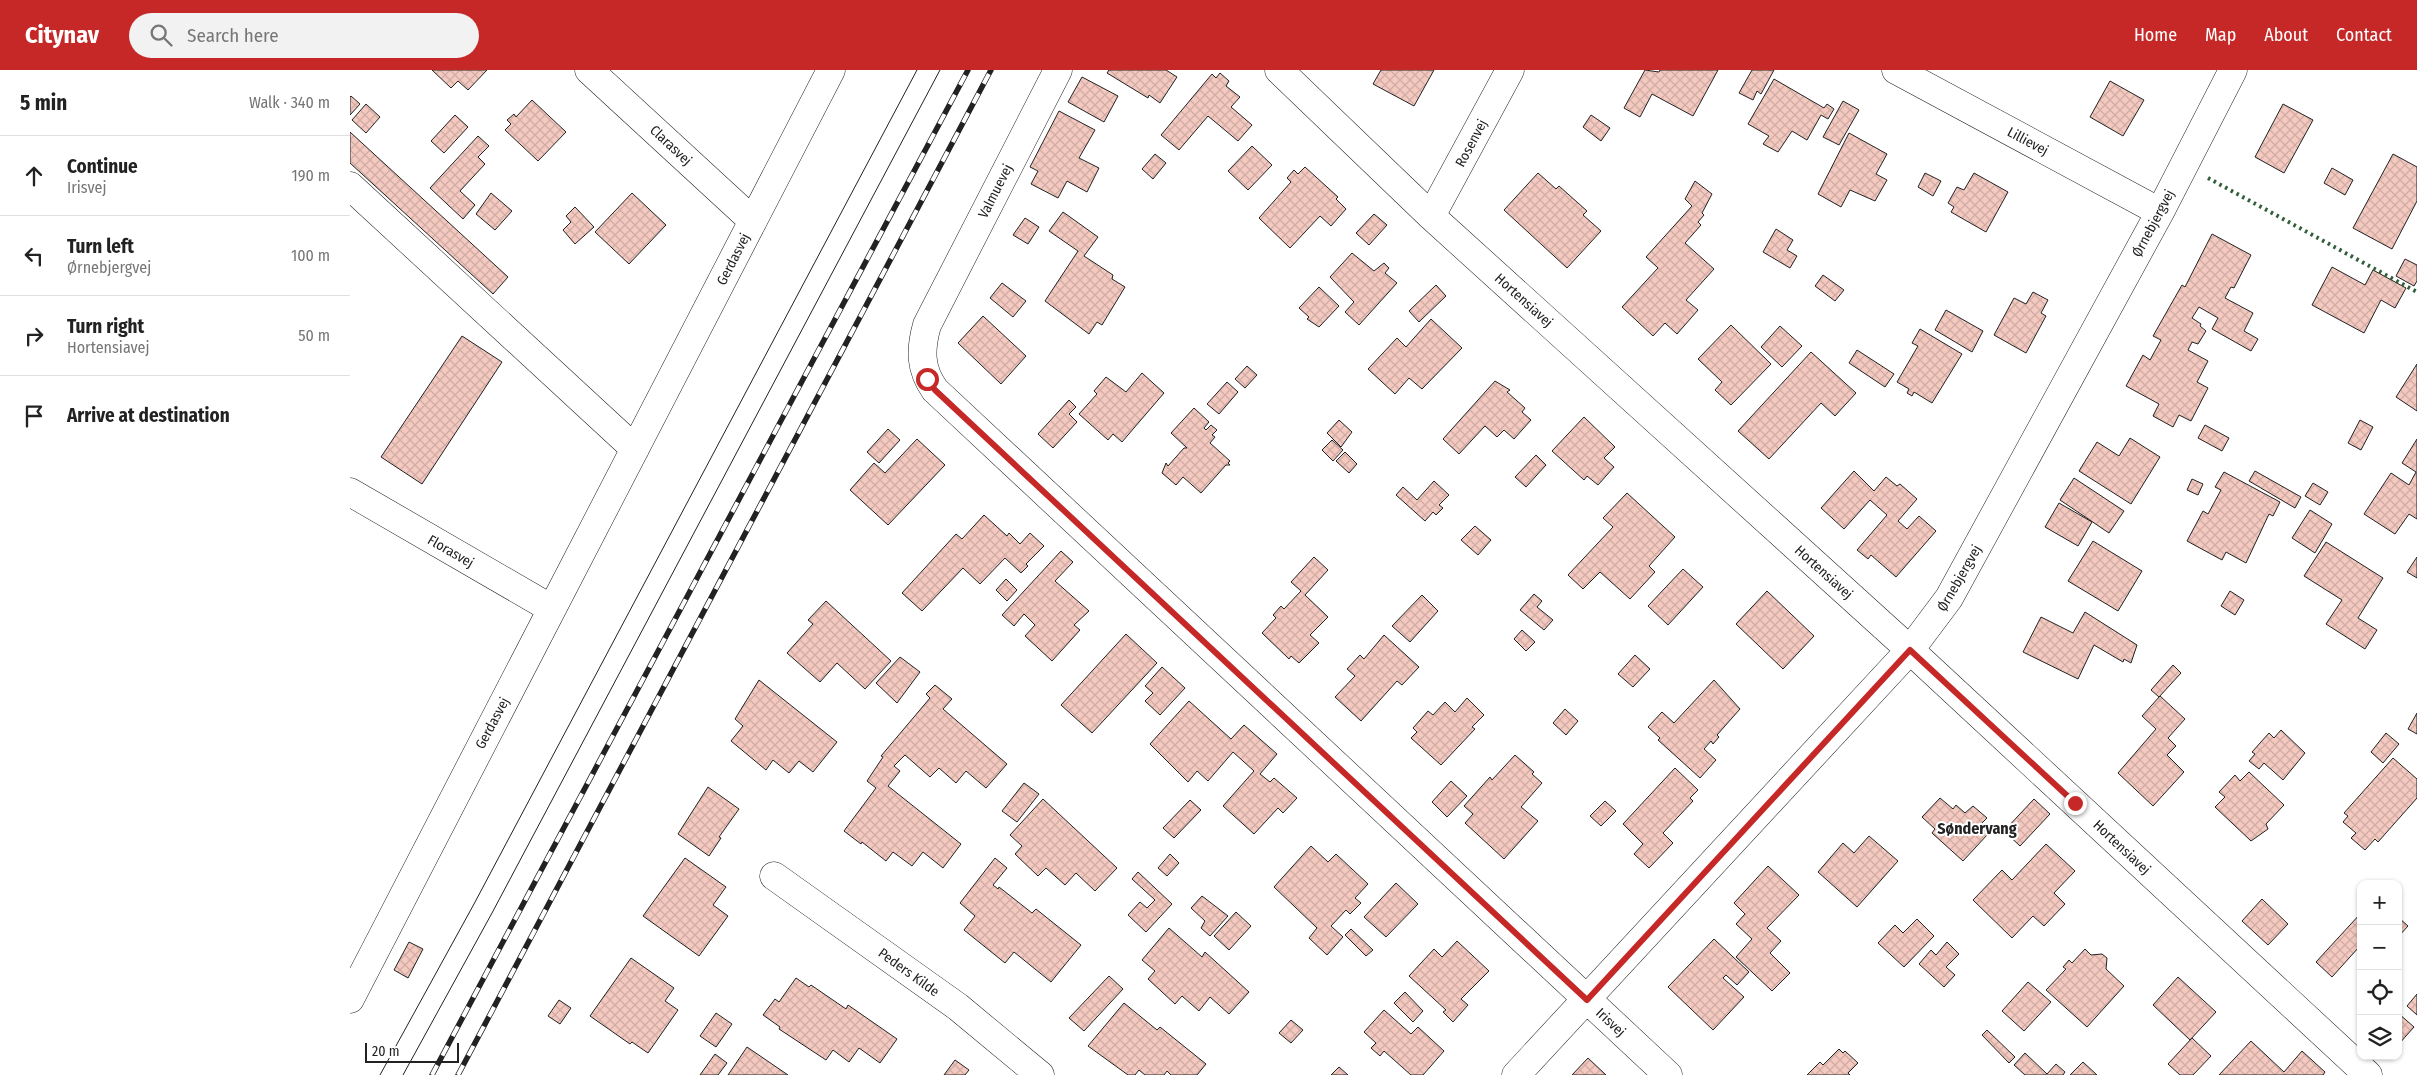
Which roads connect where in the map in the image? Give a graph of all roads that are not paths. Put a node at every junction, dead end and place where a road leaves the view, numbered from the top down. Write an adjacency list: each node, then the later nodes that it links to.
1 (589, 70): 11 (street, Clarasvej)
2 (831, 70): 11 (street, Gerdasvej)
3 (1058, 70): 12 (street, Valmuevej)
4 (1279, 70): 10 (street, Hortensiavej)
5 (1510, 70): 10 (street, Rosenvej)
6 (1896, 70): 9 (street, Lillievej)
7 (2233, 70): 9 (street, Ørnebjergvej)
8 (350, 186): 13 (street)
9 (2160, 212): 16 (street, Ørnebjergvej)
10 (1431, 216): 16 (street, Hortensiavej)
11 (753, 221): 13 (street, Gerdasvej)
12 (933, 313): 19 (street, Irisvej)
13 (635, 449): 15 (street, Gerdasvej)
14 (350, 492): 15 (street, Florasvej)
15 (552, 609): 18 (street, Gerdasvej)
16 (1910, 650): 19 (street, Ørnebjergvej); 23 (street, Hortensiavej)
17 (774, 876): 20 (street, Peders Kilde)
18 (350, 999)
19 (1587, 1000): 21 (street, Ørnebjergvej); 22 (street, Irisvej)
20 (1040, 1075)
21 (1516, 1075)
22 (1668, 1075)
23 (2368, 1075)

